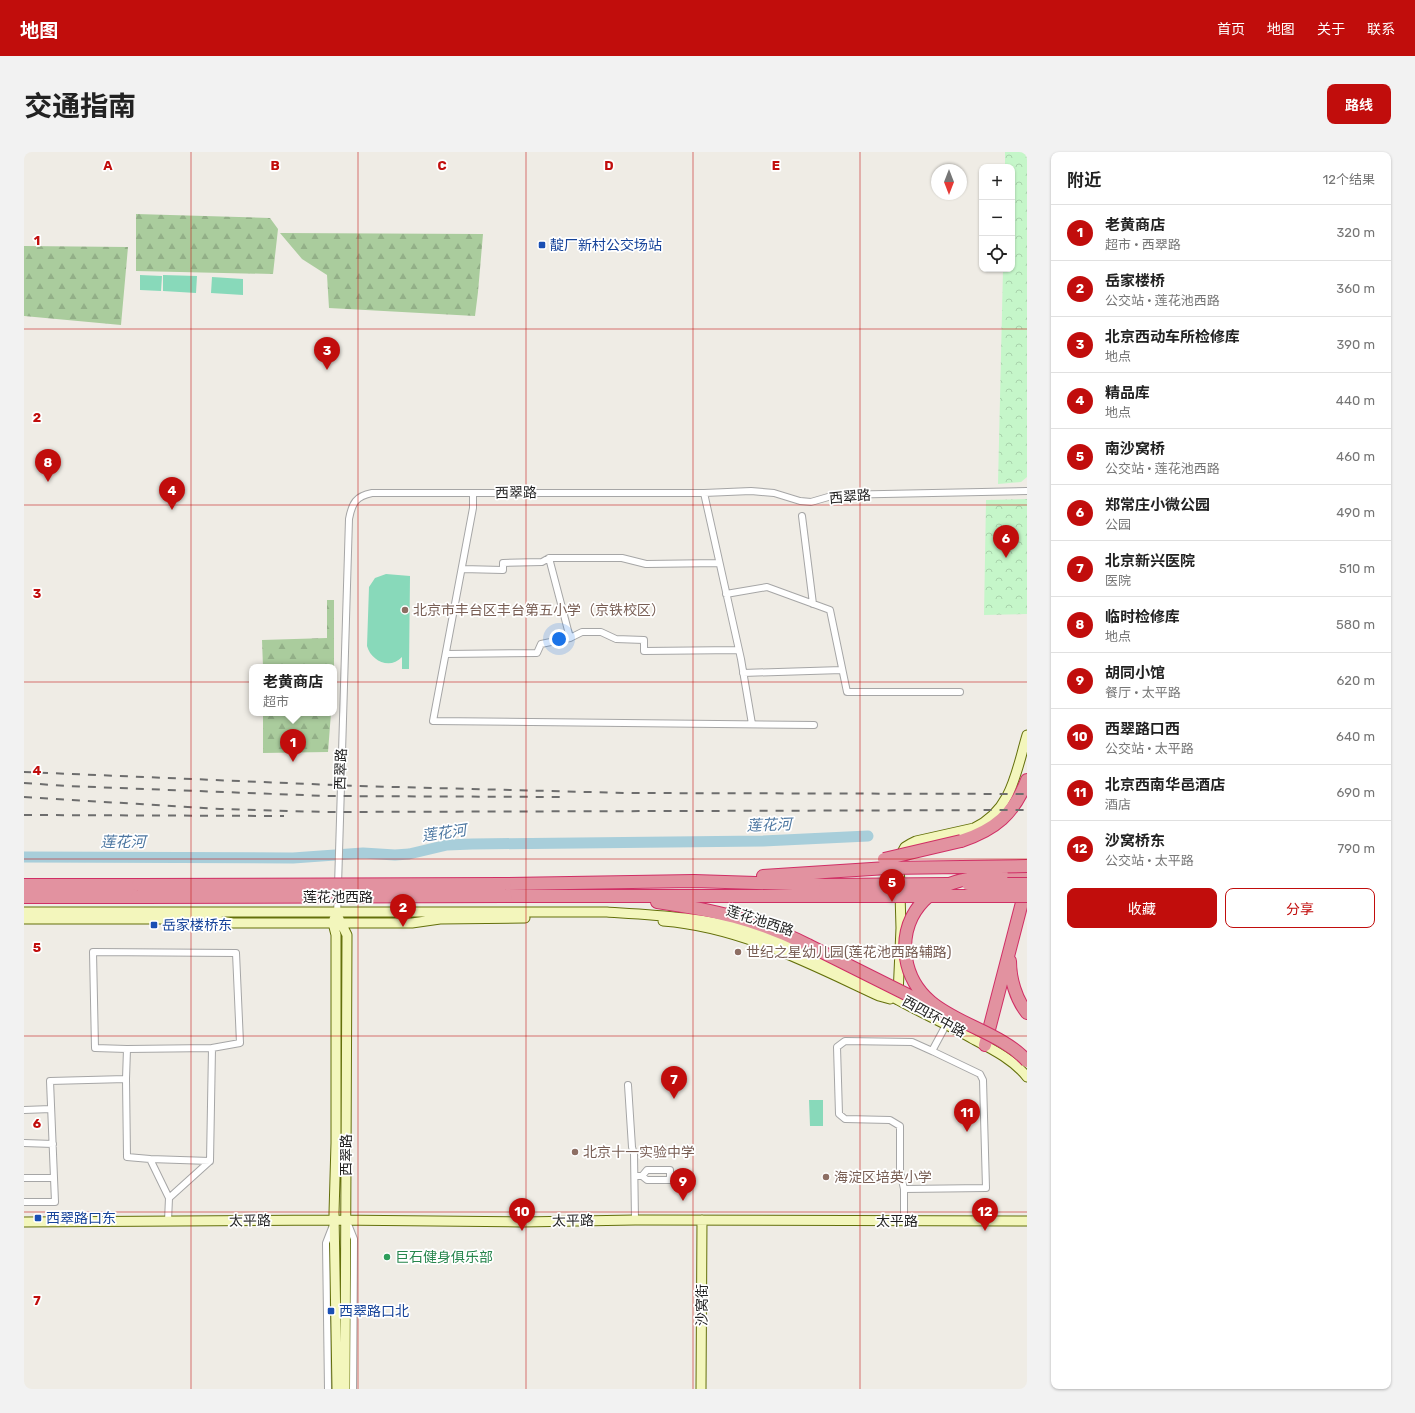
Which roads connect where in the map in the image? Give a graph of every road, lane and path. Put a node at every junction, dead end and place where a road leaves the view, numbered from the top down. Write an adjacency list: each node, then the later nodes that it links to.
1 (1027, 491): 2 (street, 西翠路)
2 (704, 493): 3 (street, 西翠路); 6 (street)
3 (473, 494): 7 (street); 32 (street, 西翠路)
4 (802, 516): 9 (street)
5 (549, 558): 6 (street); 7 (street); 10 (street)
6 (719, 563): 8 (street)
7 (462, 569): 12 (street)
8 (726, 594): 9 (street); 11 (street)
9 (813, 604): 13 (street)
10 (570, 638): 11 (street); 12 (street)
11 (739, 650): 14 (street)
12 (446, 654): 16 (street)
13 (842, 670): 14 (street); 15 (street)
14 (743, 673): 16 (street)
15 (960, 692)
16 (752, 724): 17 (street)
17 (814, 725)
18 (1027, 735): 36 (street, 西四环中路)
19 (1027, 780): 20 (highway, bridge)
20 (886, 863): 21 (highway, bridge); 23 (highway)
21 (1027, 866)
22 (1027, 874): 37 (highway, bridge)
23 (694, 881): 26 (highway, 莲花池西路); 27 (highway, 莲花池西路, bridge)
24 (1027, 884): 26 (highway, 莲花池西路, bridge); 35 (highway)
25 (24, 885): 27 (highway)
26 (825, 890): 28 (highway, 莲花池西路); 29 (highway, 莲花池西路, bridge)
27 (137, 891): 28 (highway, 莲花池西路, bridge); 30 (highway)
28 (608, 896): 37 (highway, bridge)
29 (1027, 896)
30 (24, 897)
31 (24, 912): 32 (street, 莲花池西路)
32 (337, 912): 34 (street); 36 (street, 莲花池西路)
33 (24, 919): 34 (street, 莲花池西路)
34 (336, 923): 36 (street, 莲花池西路); 63 (street, 西翠路); 64 (street, 西翠路)
35 (1011, 944): 38 (highway); 40 (highway)
36 (898, 1000): 39 (street, 西四环中路)
37 (943, 1012): 44 (highway, bridge)
38 (1027, 1013)
39 (946, 1024): 40 (street, 西四环中路); 43 (street)
40 (985, 1045): 45 (street, 西四环中路)
41 (212, 1048): 42 (street); 42 (street); 55 (street)
42 (127, 1049): 48 (street)
43 (932, 1051): 60 (street); 60 (street)
44 (1027, 1061)
45 (1015, 1065): 46 (street); 47 (street, 西四环中路)
46 (1027, 1065)
47 (1027, 1077)
48 (126, 1079): 50 (street); 54 (street)
49 (628, 1085): 56 (street)
50 (51, 1109): 51 (street); 53 (street)
51 (24, 1110)
52 (24, 1143): 53 (street)
53 (53, 1144): 59 (street)
54 (150, 1159): 55 (street); 61 (street)
55 (210, 1161): 61 (street)
56 (634, 1176): 57 (street); 65 (street)
57 (642, 1176)
58 (24, 1178): 59 (street)
59 (54, 1178): 62 (street)
60 (904, 1189): 67 (street)
61 (169, 1198): 68 (street)
62 (24, 1202)
63 (334, 1220): 64 (street, 太平路); 68 (street, 太平路); 71 (street); 72 (street, 西翠路)
64 (346, 1220): 65 (street, 太平路); 73 (street, 西翠路); 74 (street)
65 (635, 1220): 66 (street, 太平路)
66 (702, 1220): 67 (street, 太平路); 75 (street, 沙窝街)
67 (904, 1220): 69 (street, 太平路)
68 (168, 1221): 70 (street, 太平路)
69 (1027, 1221)
70 (24, 1222)
71 (328, 1389)
72 (337, 1389)
73 (345, 1389)
74 (353, 1389)
75 (701, 1389)

